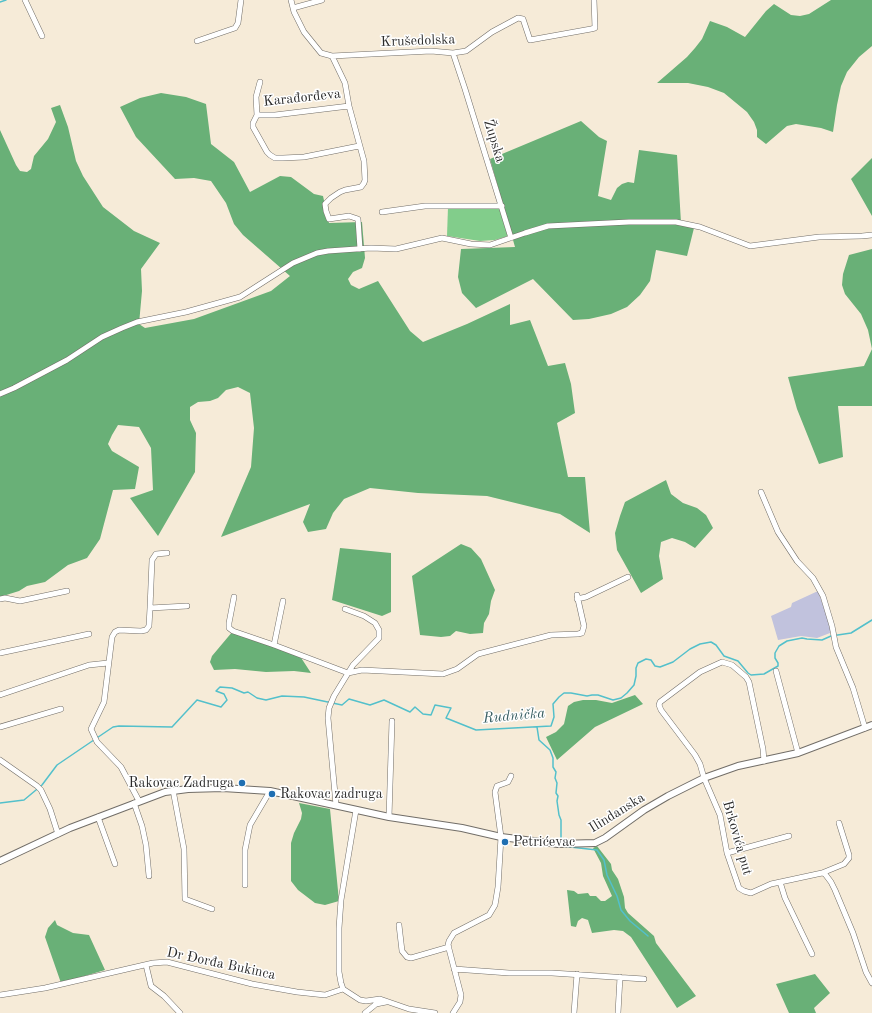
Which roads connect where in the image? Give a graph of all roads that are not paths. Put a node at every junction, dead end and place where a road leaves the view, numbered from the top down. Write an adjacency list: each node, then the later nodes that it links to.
1 (25, 0): 7 (street)
2 (241, 0): 8 (street)
3 (291, 0): 6 (street)
4 (322, 0): 6 (street)
5 (594, 0): 9 (street, Krušedolska)
6 (293, 8): 10 (street)
7 (42, 36)
8 (197, 41)
9 (453, 53): 10 (street, Krušedolska); 15 (street, Župska)
10 (332, 56): 12 (street, Karađorđeva)
11 (260, 82): 13 (street)
12 (349, 106): 13 (street, Karađorđeva); 14 (street, Karađorđeva)
13 (257, 115): 14 (street)
14 (359, 146): 19 (street, Karađorđeva)
15 (502, 206): 16 (street); 18 (street, Župska)
16 (382, 212)
17 (872, 235): 18 (street)
18 (511, 238): 19 (street)
19 (360, 248): 20 (street)
20 (0, 394)
21 (761, 492): 42 (street)
22 (166, 553): 29 (street)
23 (628, 577): 36 (street)
24 (67, 591): 26 (street)
25 (234, 597): 32 (street)
26 (0, 599)
27 (283, 601): 32 (street)
28 (187, 606): 29 (street)
29 (150, 608): 34 (street)
30 (345, 610): 36 (street)
31 (89, 634): 33 (street)
32 (274, 645): 36 (street)
33 (0, 653)
34 (108, 663): 37 (street); 50 (street)
35 (776, 671): 43 (street)
36 (348, 673): 51 (street)
37 (0, 695)
38 (61, 709): 41 (street)
39 (392, 721): 54 (street)
40 (872, 725): 42 (street, Ilindanska)
41 (0, 727)
42 (865, 728): 43 (street, Ilindanska)
43 (798, 753): 45 (street, Ilindanska)
44 (0, 760): 56 (street)
45 (764, 761): 47 (street, Ilindanska); 47 (street, Brkovića put)
46 (511, 776): 58 (street)
47 (704, 778): 58 (street, Ilindanska); 59 (street, Brkovića put)
48 (173, 790): 49 (street, Ilindanska); 50 (street, Ilindanska); 66 (street)
49 (270, 792): 51 (street, Ilindanska); 65 (street)
50 (136, 802): 53 (street, Ilindanska); 63 (street)
51 (336, 805): 52 (street, Ilindanska)
52 (356, 810): 54 (street, Ilindanska); 76 (street)
53 (98, 817): 56 (street, Ilindanska); 61 (street)
54 (389, 817): 58 (street, Ilindanska)
55 (839, 823): 62 (street, Brkovića put)
56 (58, 834): 60 (street, Ilindanska)
57 (789, 836): 59 (street)
58 (501, 837): 68 (street)
59 (727, 853): 64 (street, Brkovića put)
60 (0, 861)
61 (116, 864)
62 (822, 873): 64 (street, Brkovića put); 75 (street)
63 (149, 876)
64 (780, 882): 69 (street)
65 (245, 885)
66 (212, 908)
67 (399, 925): 68 (street)
68 (448, 947): 71 (street)
69 (812, 954)
70 (146, 965): 76 (street, Dr Đorđa Bukinca); 77 (street, Dr Đorđa Bukinca); 79 (street)
71 (454, 969): 72 (street); 82 (street)
72 (577, 974): 73 (street); 83 (street)
73 (620, 977): 74 (street); 84 (street)
74 (644, 980)
75 (872, 983)
76 (343, 989): 78 (street)
77 (0, 994)
78 (386, 1002): 80 (street); 81 (street)
79 (180, 1013)
80 (365, 1013)
81 (435, 1013)
82 (453, 1013)
83 (574, 1013)
84 (618, 1013)

